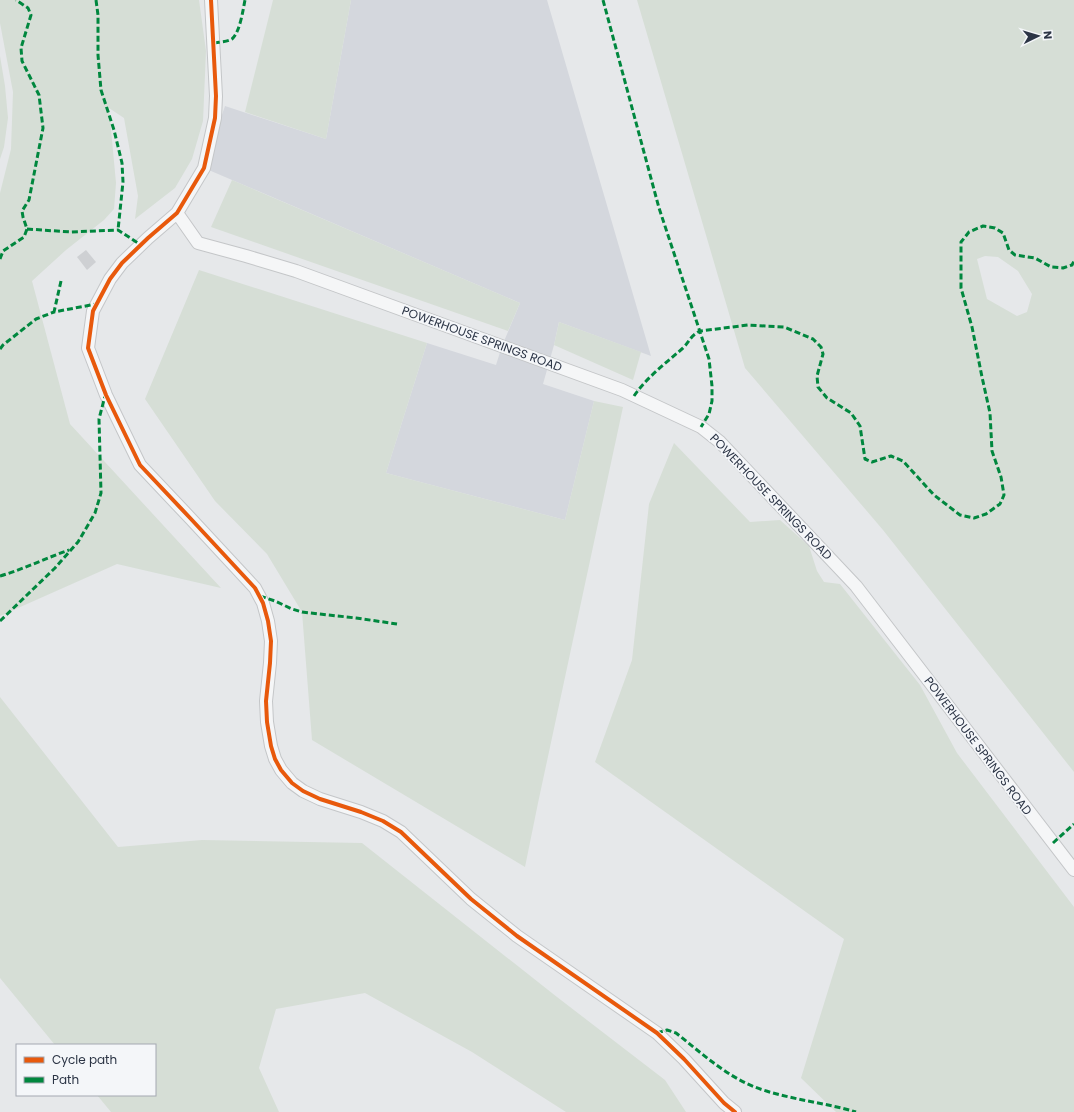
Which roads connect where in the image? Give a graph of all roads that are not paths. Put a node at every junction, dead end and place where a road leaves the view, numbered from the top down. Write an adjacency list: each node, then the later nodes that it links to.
1 (211, 0): 2 (street)
2 (177, 213): 3 (street, POWERHOUSE SPRINGS ROAD); 4 (street)
3 (1074, 870)
4 (735, 1112)

